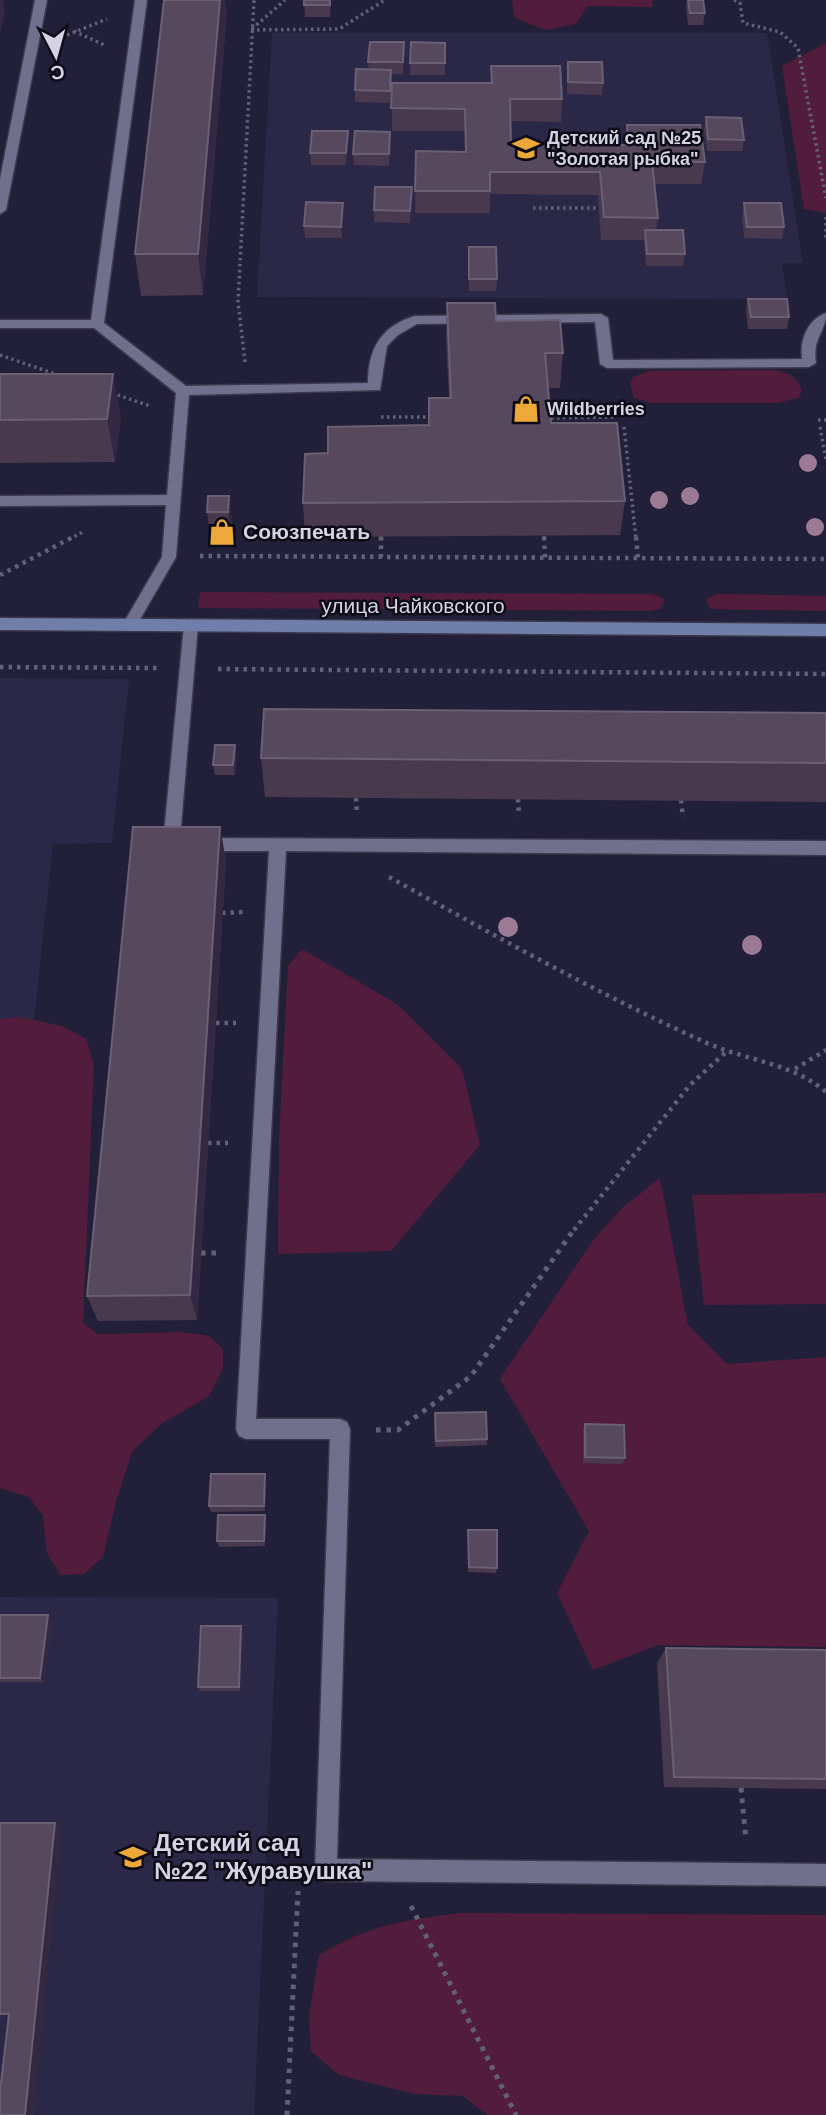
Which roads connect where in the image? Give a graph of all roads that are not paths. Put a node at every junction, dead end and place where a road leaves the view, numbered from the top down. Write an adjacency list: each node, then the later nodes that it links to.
1 (41, 0): 3 (lane)
2 (141, 3): 6 (lane)
3 (0, 211)
4 (826, 317): 7 (lane)
5 (0, 324): 6 (lane)
6 (97, 324): 7 (lane)
7 (183, 391): 8 (lane)
8 (174, 500): 9 (lane); 11 (lane)
9 (0, 501)
10 (0, 624): 11 (main road, улица Чайковского)
11 (130, 624): 12 (main road, улица Чайковского)
12 (191, 625): 13 (main road, улица Чайковского); 14 (lane)
13 (826, 630)
14 (278, 844): 15 (lane); 16 (lane)
15 (826, 848)
16 (826, 1875)

